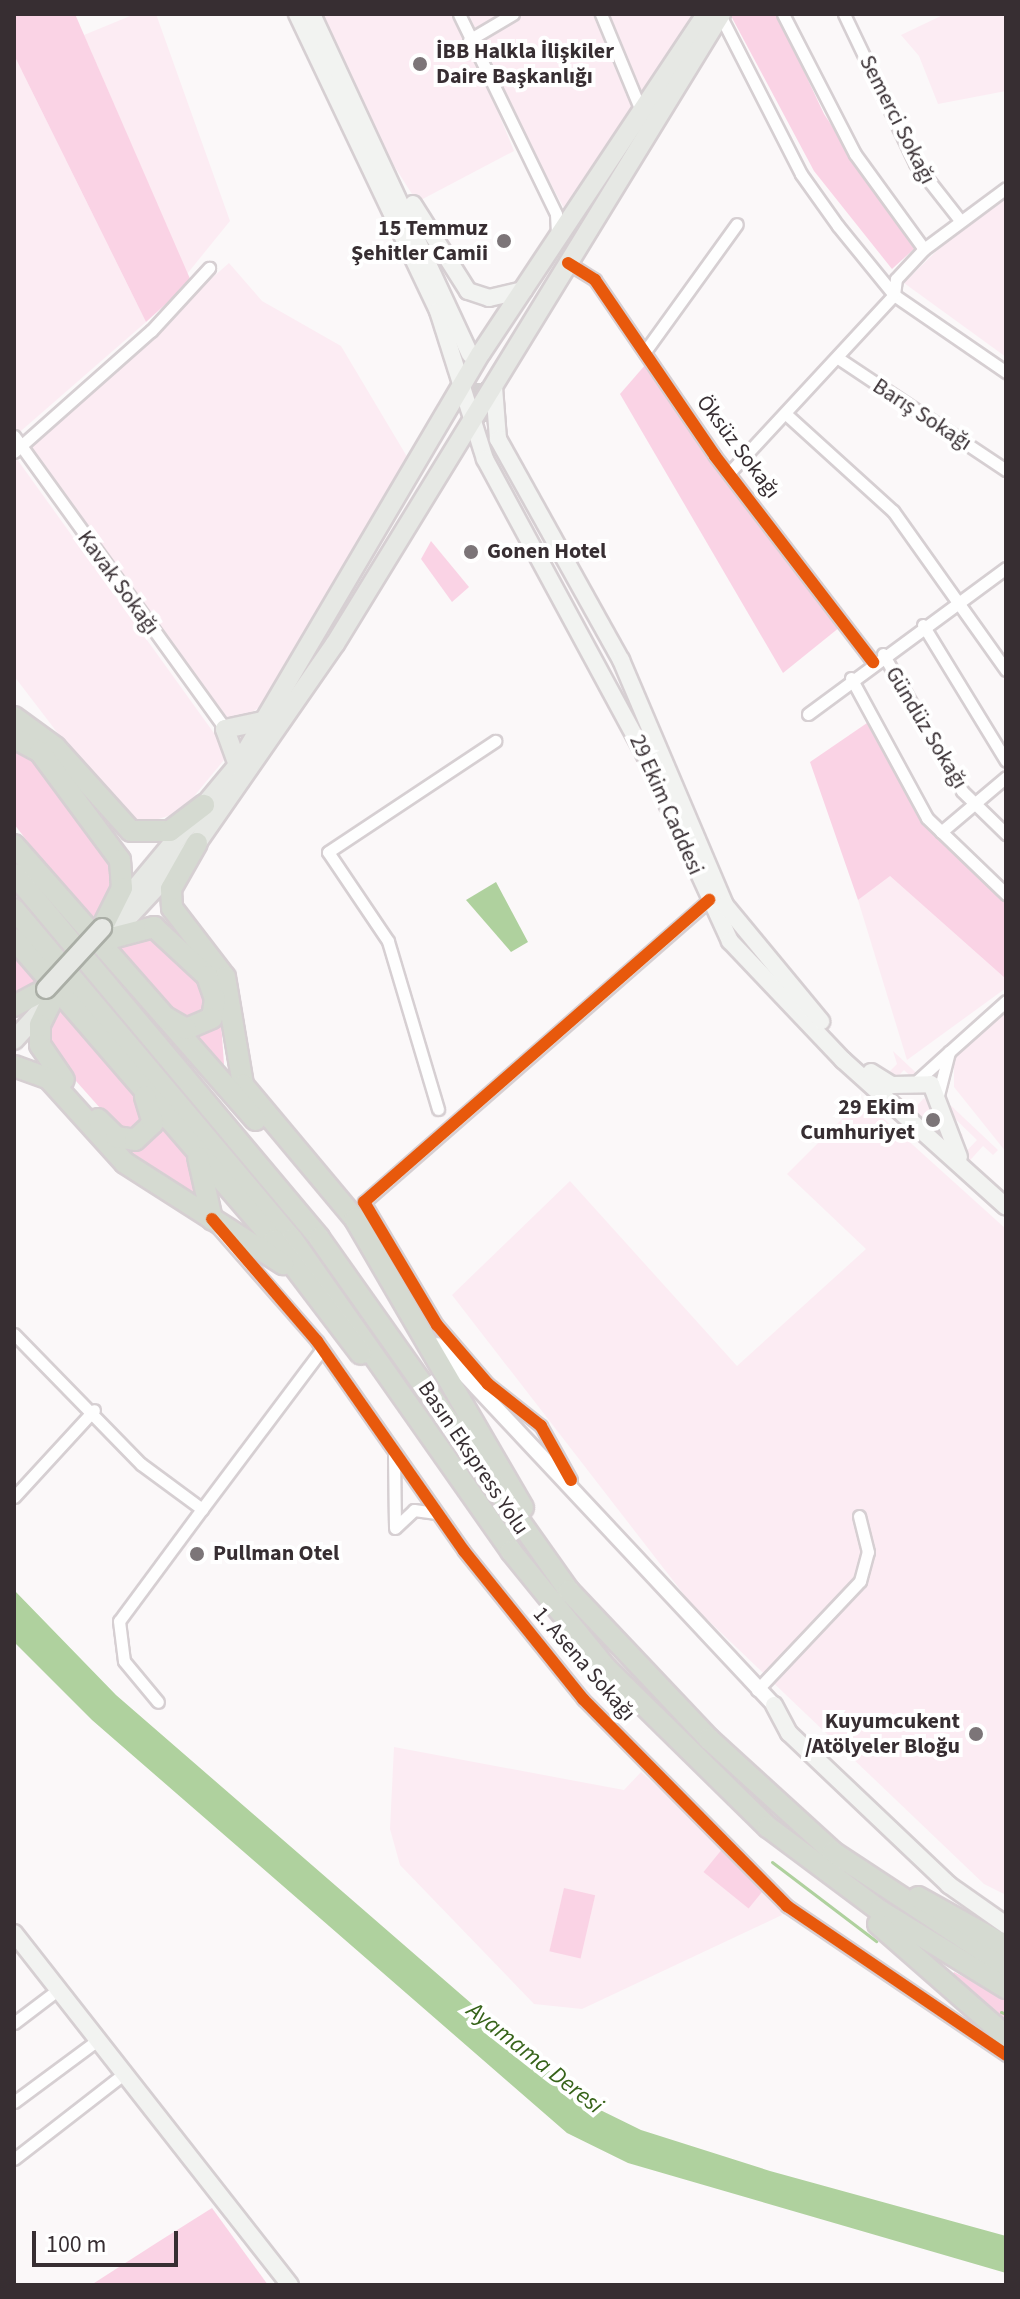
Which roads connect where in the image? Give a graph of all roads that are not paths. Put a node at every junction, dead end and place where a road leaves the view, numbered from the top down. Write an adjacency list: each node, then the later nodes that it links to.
1 (297, 14): 25 (main road)
2 (312, 14): 11 (main road)
3 (459, 14): 9 (street)
4 (513, 14): 9 (street)
5 (601, 14): 10 (street)
6 (716, 14): 10 (main road); 17 (main road); 20 (street)
7 (783, 14): 16 (street)
8 (844, 14): 14 (street, Semerci Sokağı)
9 (469, 40): 13 (street)
10 (642, 115): 13 (main road)
11 (389, 171): 19 (main road); 22 (main road)
12 (1006, 188): 14 (street)
13 (564, 216): 19 (main road)
14 (959, 219): 16 (street)
15 (737, 224): 21 (street)
16 (924, 249): 20 (street)
17 (568, 263): 21 (street, Öksüz Sokağı); 26 (main road)
18 (209, 268): 30 (street)
19 (524, 290): 25 (main road)
20 (894, 295): 23 (street); 24 (street)
21 (646, 350): 34 (street, Öksüz Sokağı)
22 (470, 354)
23 (838, 358): 27 (street); 33 (street, Barış Sokağı)
24 (1006, 372)
25 (462, 385): 28 (main road); 46 (main road)
26 (494, 387): 28 (main road); 38 (main road, 29 Ekim Caddesi)
27 (787, 415): 34 (street); 37 (street)
28 (472, 428): 31 (main road); 32 (main road, 29 Ekim Caddesi); 38 (main road); 40 (main road)
29 (14, 436): 30 (street, Kavak Sokağı)
30 (17, 450): 47 (street, Kavak Sokağı)
31 (451, 456): 32 (main road); 40 (main road)
32 (485, 459): 61 (main road, 29 Ekim Caddesi)
33 (1006, 470)
34 (729, 473): 41 (street, Öksüz Sokağı)
35 (1002, 571): 36 (street); 37 (street)
36 (1006, 586)
37 (957, 600): 39 (street); 42 (street)
38 (601, 623): 74 (main road, 29 Ekim Caddesi)
39 (923, 625): 41 (street); 50 (street)
40 (343, 632): 57 (main road)
41 (878, 658): 43 (street); 53 (street, Gündüz Sokağı)
42 (1006, 670)
43 (851, 678): 44 (street); 55 (street)
44 (808, 714)
45 (14, 717): 54 (highway)
46 (267, 720): 47 (main road); 51 (main road)
47 (225, 729): 51 (main road)
48 (14, 738): 63 (highway)
49 (495, 741): 76 (street)
50 (1005, 756)
51 (238, 765): 54 (main road)
52 (1006, 777): 53 (street)
53 (974, 804): 55 (street); 56 (street, Gündüz Sokağı)
54 (204, 805): 63 (main road)
55 (941, 832): 60 (street)
56 (1006, 834)
57 (197, 843): 63 (main road); 80 (highway)
58 (15, 845): 65 (highway)
59 (14, 874): 95 (highway, Basın Ekspress Yolu)
60 (1006, 894)
61 (709, 900): 77 (main road, 29 Ekim Caddesi); 89 (street)
62 (14, 909): 94 (highway, Basın Ekspress Yolu)
63 (105, 933): 65 (highway); 66 (main road)
64 (14, 939): 73 (highway)
65 (134, 990): 80 (highway)
66 (50, 994): 68 (highway); 69 (main road); 70 (main road); 73 (highway)
67 (1006, 1001): 71 (street)
68 (14, 1006)
69 (14, 1025)
70 (14, 1040)
71 (949, 1052): 74 (street); 75 (street)
72 (14, 1066): 82 (highway)
73 (134, 1079): 78 (highway)
74 (915, 1081): 75 (main road); 77 (main road)
75 (938, 1098): 77 (main road); 79 (main road)
76 (438, 1109)
77 (907, 1114): 79 (main road, 29 Ekim Caddesi)
78 (194, 1148): 82 (highway); 84 (highway)
79 (966, 1170): 81 (main road, 29 Ekim Caddesi)
80 (316, 1172): 83 (highway)
81 (1006, 1207)
82 (212, 1219): 84 (highway); 86 (street, 1. Asena Sokağı)
83 (404, 1304): 89 (street); 95 (highway)
84 (325, 1308): 94 (highway)
85 (14, 1334): 87 (street)
86 (322, 1349): 88 (street, 1. Asena Sokağı); 91 (street)
87 (94, 1410): 90 (street); 91 (street)
88 (391, 1447): 93 (street, 1. Asena Sokağı); 93 (street)
89 (571, 1480): 96 (street)
90 (14, 1497)
91 (202, 1509): 97 (street)
92 (859, 1516): 96 (street)
93 (441, 1518): 111 (street, 1. Asena Sokağı)
94 (511, 1551): 99 (highway, Basın Ekspress Yolu)
95 (594, 1617): 100 (highway, Basın Ekspress Yolu)
96 (757, 1690): 98 (street)
97 (158, 1702)
98 (774, 1705): 101 (main road); 102 (main road)
99 (768, 1827): 106 (highway, Basın Ekspress Yolu); 109 (highway)
100 (811, 1829): 104 (highway); 105 (highway, Basın Ekspress Yolu)
101 (1006, 1916)
102 (1006, 1925)
103 (14, 1933): 107 (main road)
104 (1006, 1946)
105 (1006, 1966)
106 (1006, 1988)
107 (59, 1989): 108 (street); 110 (main road)
108 (14, 2023)
109 (1006, 2036)
110 (99, 2039): 112 (main road); 113 (street)
111 (1006, 2055)
112 (125, 2073): 114 (street); 115 (main road)
113 (14, 2102)
114 (14, 2159)
115 (290, 2285)

